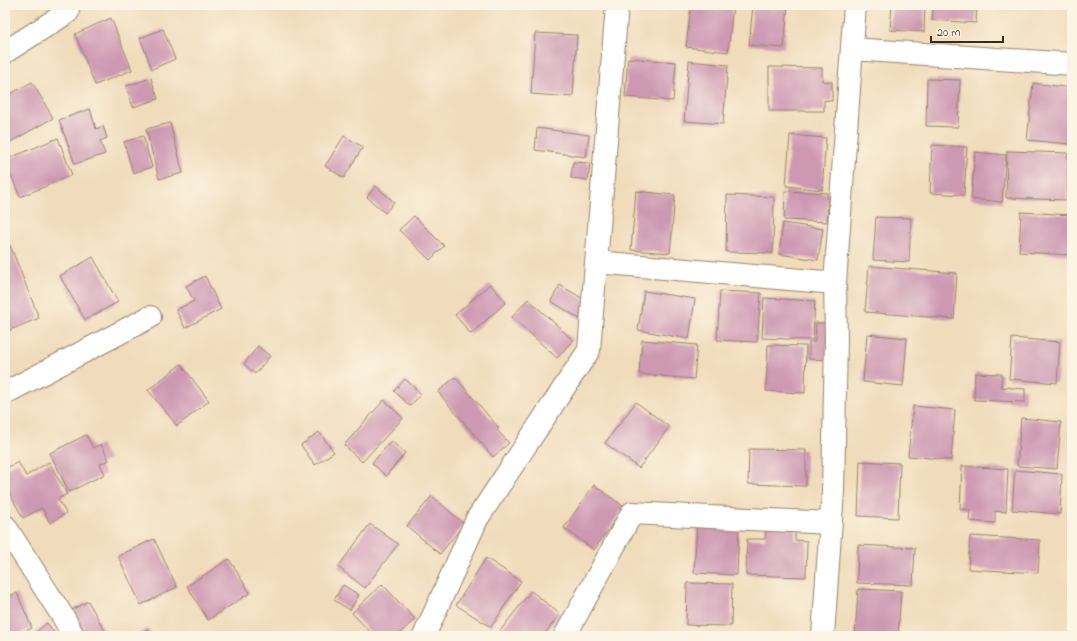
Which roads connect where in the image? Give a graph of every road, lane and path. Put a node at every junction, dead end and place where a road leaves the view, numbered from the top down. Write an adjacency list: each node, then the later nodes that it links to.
1 (65, 5): 5 (street)
2 (617, 5): 7 (street)
3 (855, 5): 4 (street)
4 (852, 50): 6 (street); 8 (street)
5 (5, 52)
6 (1072, 64)
7 (596, 262): 8 (street); 14 (street)
8 (835, 283): 11 (street)
9 (150, 317): 10 (street)
10 (5, 393)
11 (830, 523): 15 (street); 16 (street)
12 (5, 526): 13 (street)
13 (73, 636)
14 (424, 636)
15 (564, 636)
16 (823, 636)

